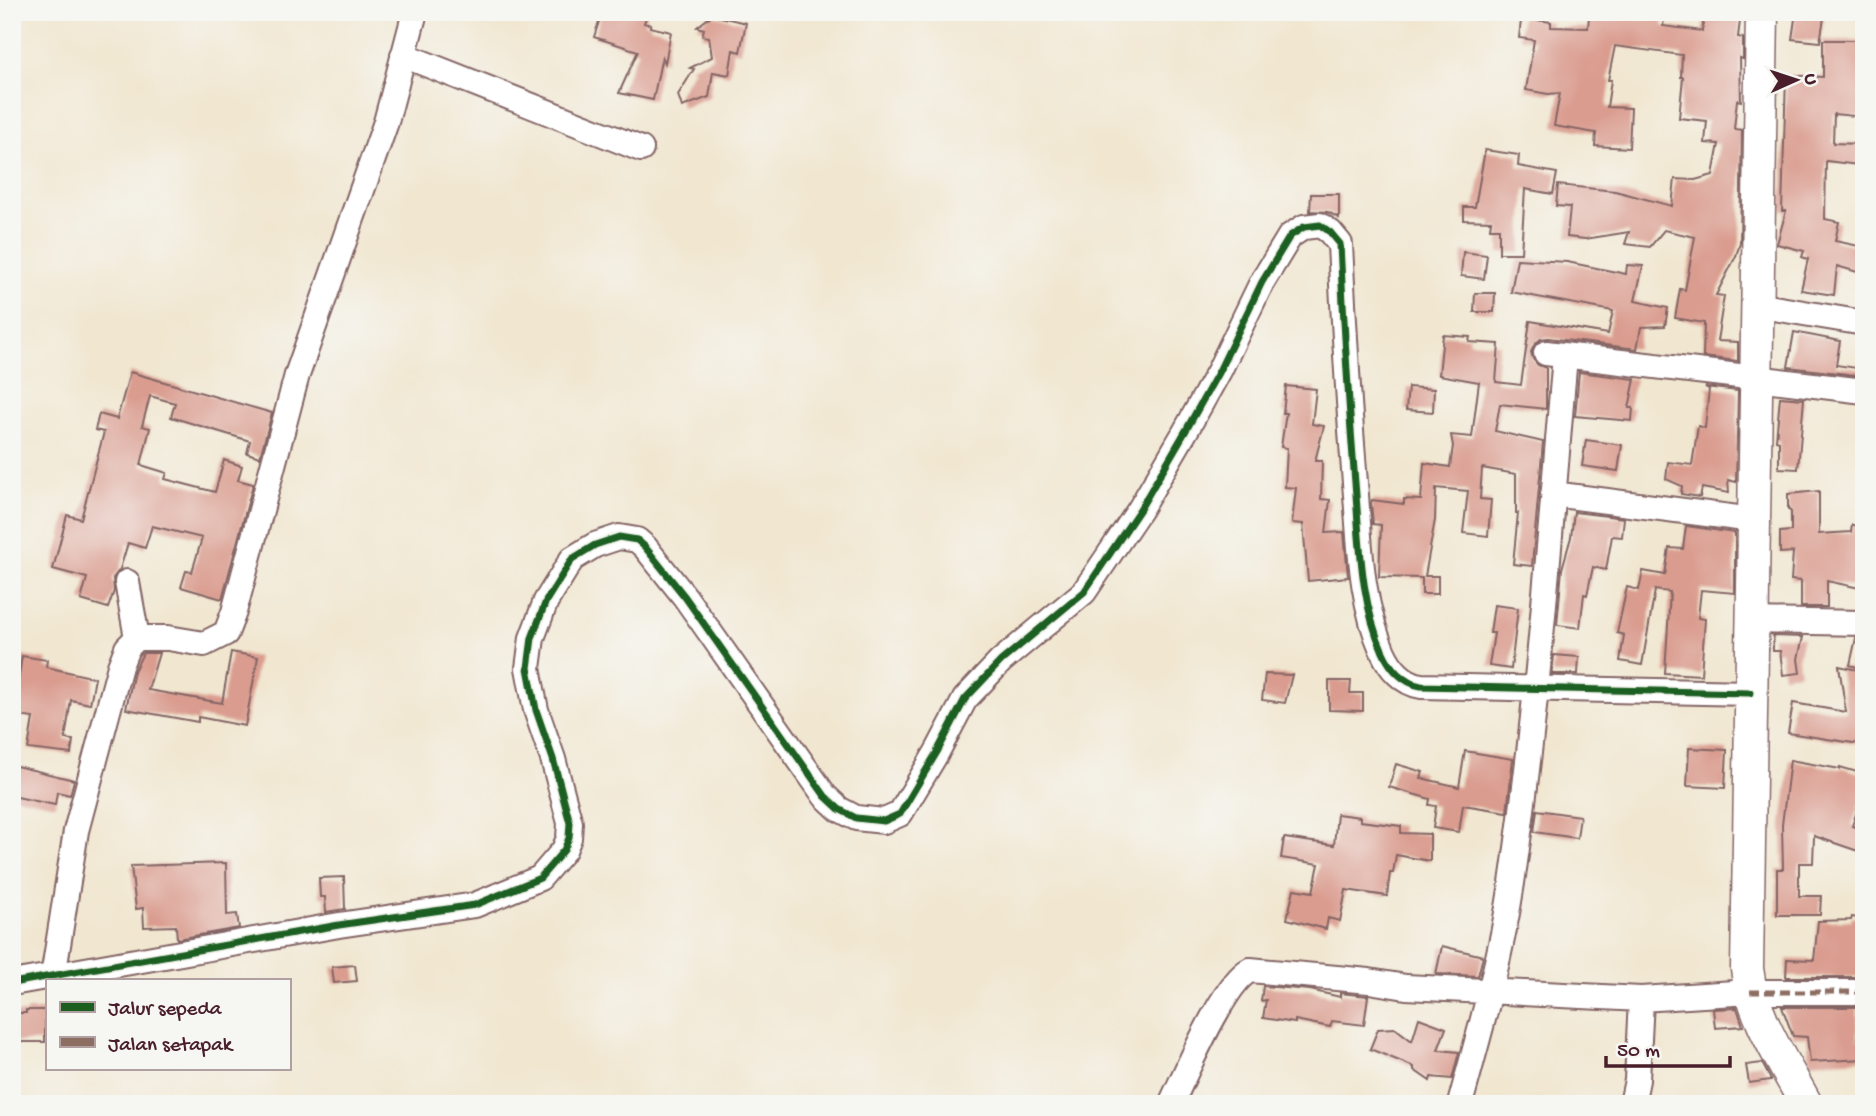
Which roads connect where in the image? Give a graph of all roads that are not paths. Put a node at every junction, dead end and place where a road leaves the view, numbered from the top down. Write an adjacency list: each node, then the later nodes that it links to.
1 (415, 12): 3 (street)
2 (1762, 12): 5 (main road)
3 (403, 55): 4 (street); 14 (street)
4 (641, 149)
5 (1756, 305): 6 (street); 7 (main road)
6 (1864, 323)
7 (1755, 379): 8 (street); 9 (street); 10 (main road)
8 (1864, 391)
9 (1553, 494): 10 (street); 15 (street)
10 (1753, 520): 12 (main road)
11 (127, 583): 14 (street)
12 (1751, 621): 13 (street); 16 (main road)
13 (1864, 623)
14 (137, 638): 17 (street)
15 (1536, 689): 16 (street); 17 (street); 19 (street)
16 (1750, 693): 20 (main road)
17 (53, 977): 18 (street)
18 (12, 983)
19 (1491, 992): 22 (street); 23 (street); 24 (street)
20 (1750, 992): 21 (street); 22 (street); 26 (main road)
21 (1864, 992)
22 (1641, 999): 25 (street)
23 (1171, 1104)
24 (1460, 1104)
25 (1632, 1104)
26 (1806, 1104)

